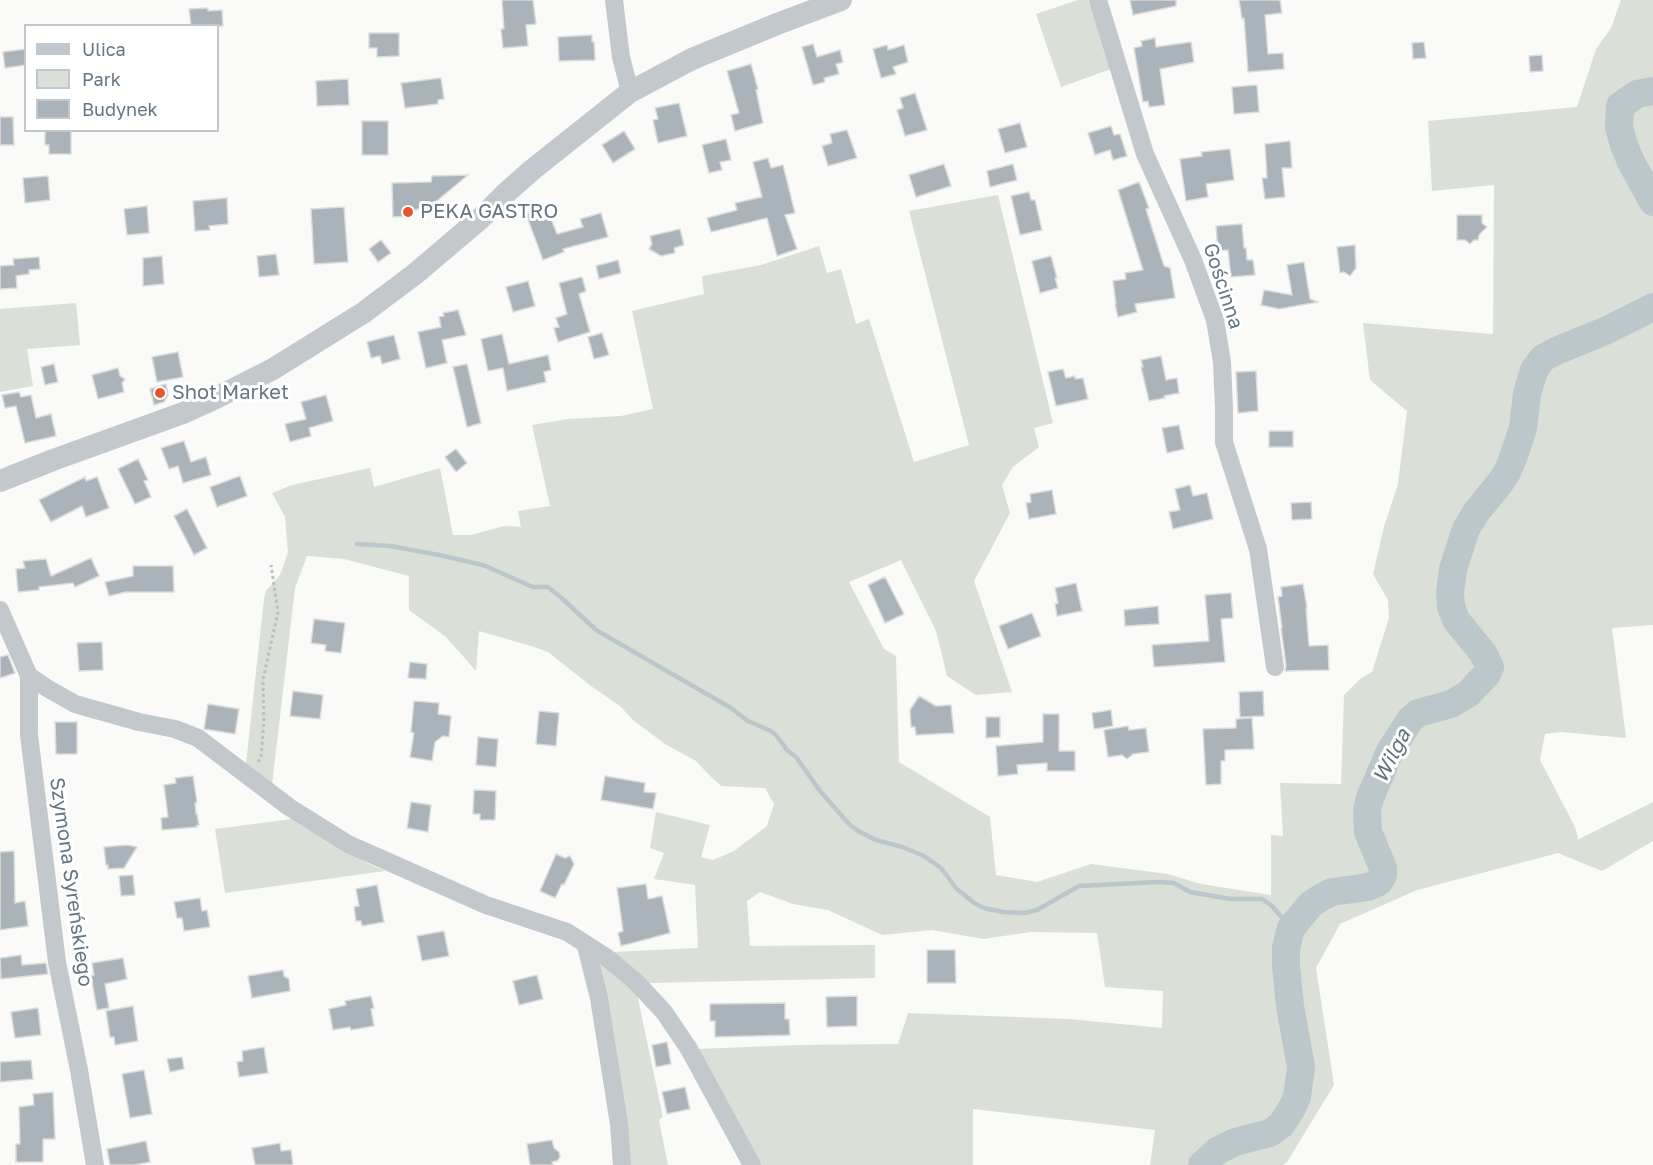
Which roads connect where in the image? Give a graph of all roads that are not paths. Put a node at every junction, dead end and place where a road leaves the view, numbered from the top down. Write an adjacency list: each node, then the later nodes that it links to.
1 (614, 0): 4 (street)
2 (841, 0): 4 (street)
3 (1098, 0): 7 (street, Gościnna)
4 (630, 92): 5 (street)
5 (0, 481)
6 (0, 610): 8 (street, Szymona Syreńskiego)
7 (1275, 667)
8 (29, 676): 9 (street); 10 (street, Szymona Syreńskiego)
9 (586, 946): 11 (street); 12 (street)
10 (95, 1165)
11 (622, 1165)
12 (752, 1165)

